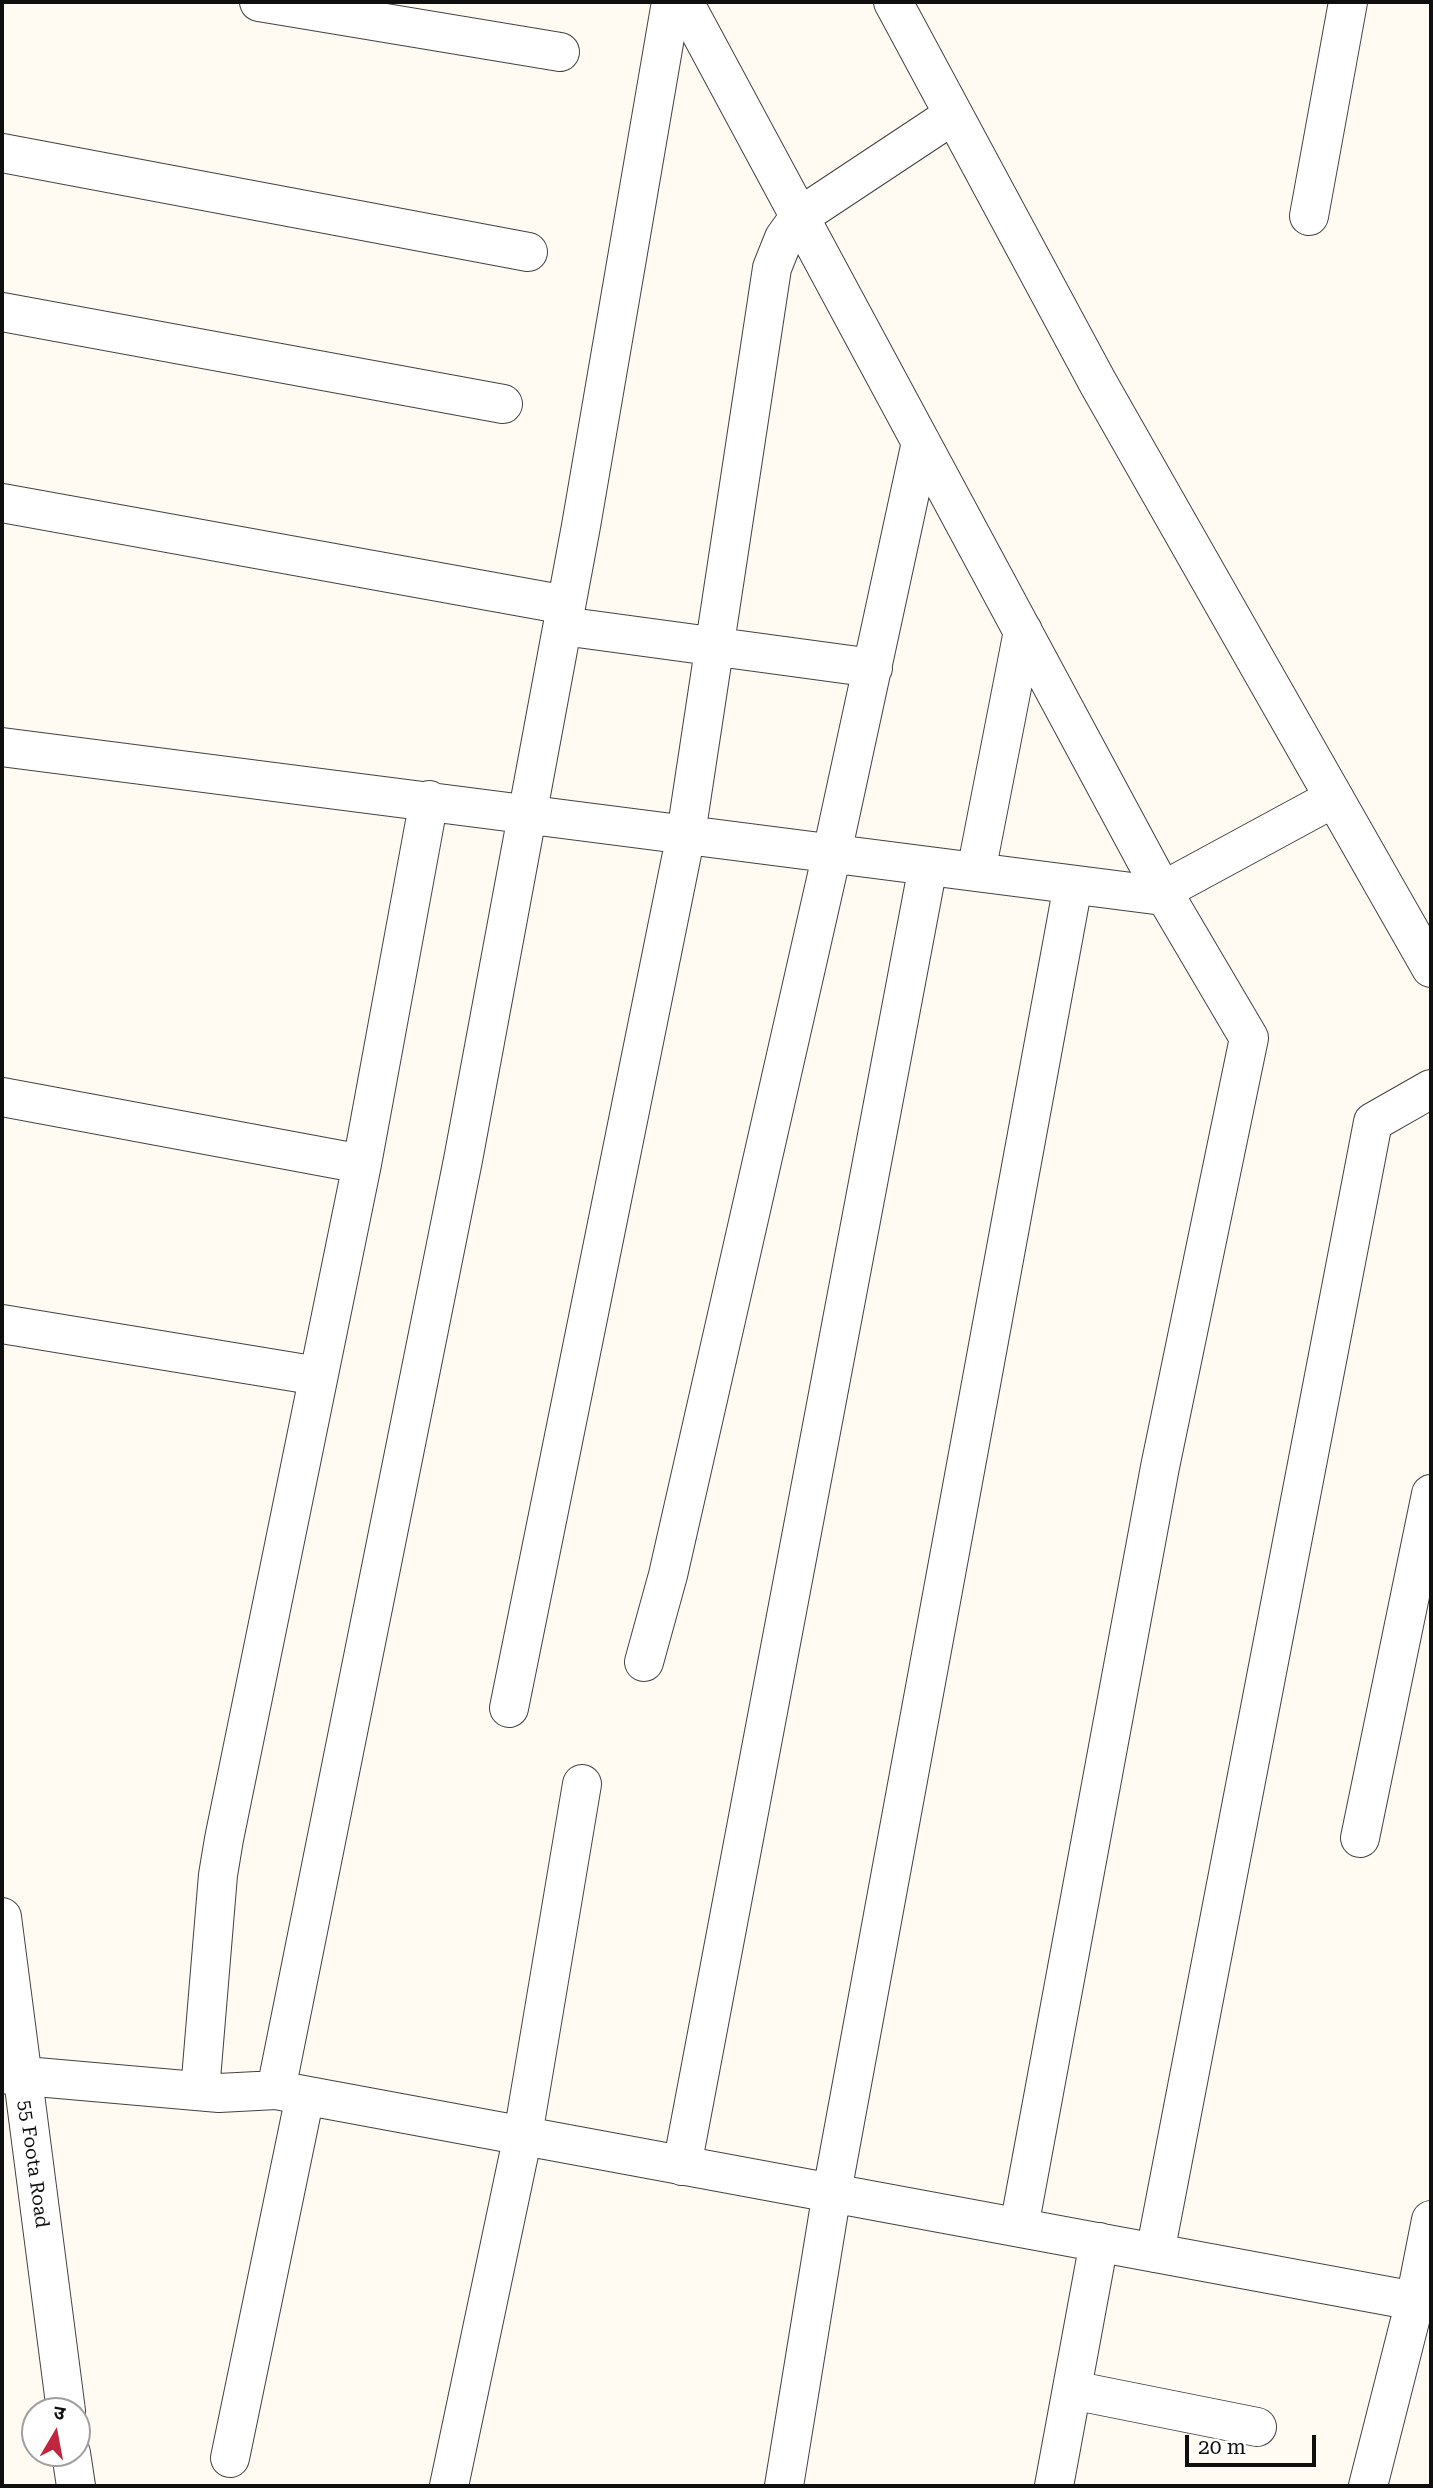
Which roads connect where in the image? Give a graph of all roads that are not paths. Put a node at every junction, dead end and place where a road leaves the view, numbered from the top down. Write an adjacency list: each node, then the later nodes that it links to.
1 (259, 2): 6 (street)
2 (671, 2): 17 (street)
3 (684, 2): 11 (street)
4 (892, 2): 8 (street)
5 (1348, 2): 10 (street)
6 (406, 14): 7 (street)
7 (560, 52)
8 (953, 115): 11 (street); 22 (street)
9 (2, 153): 12 (street)
10 (1309, 216)
11 (799, 217): 15 (street); 19 (street)
12 (528, 252)
13 (2, 312): 14 (street)
14 (503, 404)
15 (921, 442): 18 (street); 20 (street)
16 (2, 503): 17 (street)
17 (565, 615): 19 (street); 24 (street)
18 (1023, 631): 28 (street); 30 (street)
19 (713, 647): 20 (street); 25 (street)
20 (873, 668): 26 (street)
21 (2, 747): 23 (street)
22 (1334, 798): 30 (street); 31 (street)
23 (429, 800): 24 (street); 34 (street)
24 (528, 813): 25 (street); 45 (street)
25 (686, 834): 26 (street); 39 (street)
26 (832, 853): 27 (street); 38 (street)
27 (928, 866): 28 (street); 47 (street)
28 (976, 872): 29 (street)
29 (1073, 885): 30 (street); 48 (street)
30 (1163, 892): 50 (street)
31 (1431, 968)
32 (1431, 1089): 52 (street)
33 (2, 1097): 34 (street)
34 (362, 1164): 36 (street)
35 (2, 1324): 36 (street)
36 (318, 1377): 44 (street)
37 (1431, 1494): 41 (street)
38 (644, 1662)
39 (509, 1708)
40 (582, 1784): 46 (street)
41 (1360, 1838)
42 (2, 1917): 43 (street, 55 Foota Road)
43 (12, 2075): 44 (street); 55 (street, 55 Foota Road)
44 (200, 2091): 45 (street)
45 (291, 2093): 46 (street); 57 (street)
46 (523, 2135): 47 (street); 60 (street)
47 (682, 2166): 48 (street)
48 (832, 2192): 50 (street); 61 (street)
49 (1431, 2220): 53 (street)
50 (1019, 2227): 51 (street)
51 (1099, 2242): 52 (street); 54 (street)
52 (1154, 2253): 53 (street)
53 (1423, 2302): 63 (street)
54 (1072, 2390): 56 (street); 62 (street)
55 (64, 2397)
56 (1257, 2427)
57 (230, 2458)
58 (73, 2467): 59 (street)
59 (76, 2486)
60 (449, 2486)
61 (784, 2486)
62 (1054, 2486)
63 (1368, 2486)

